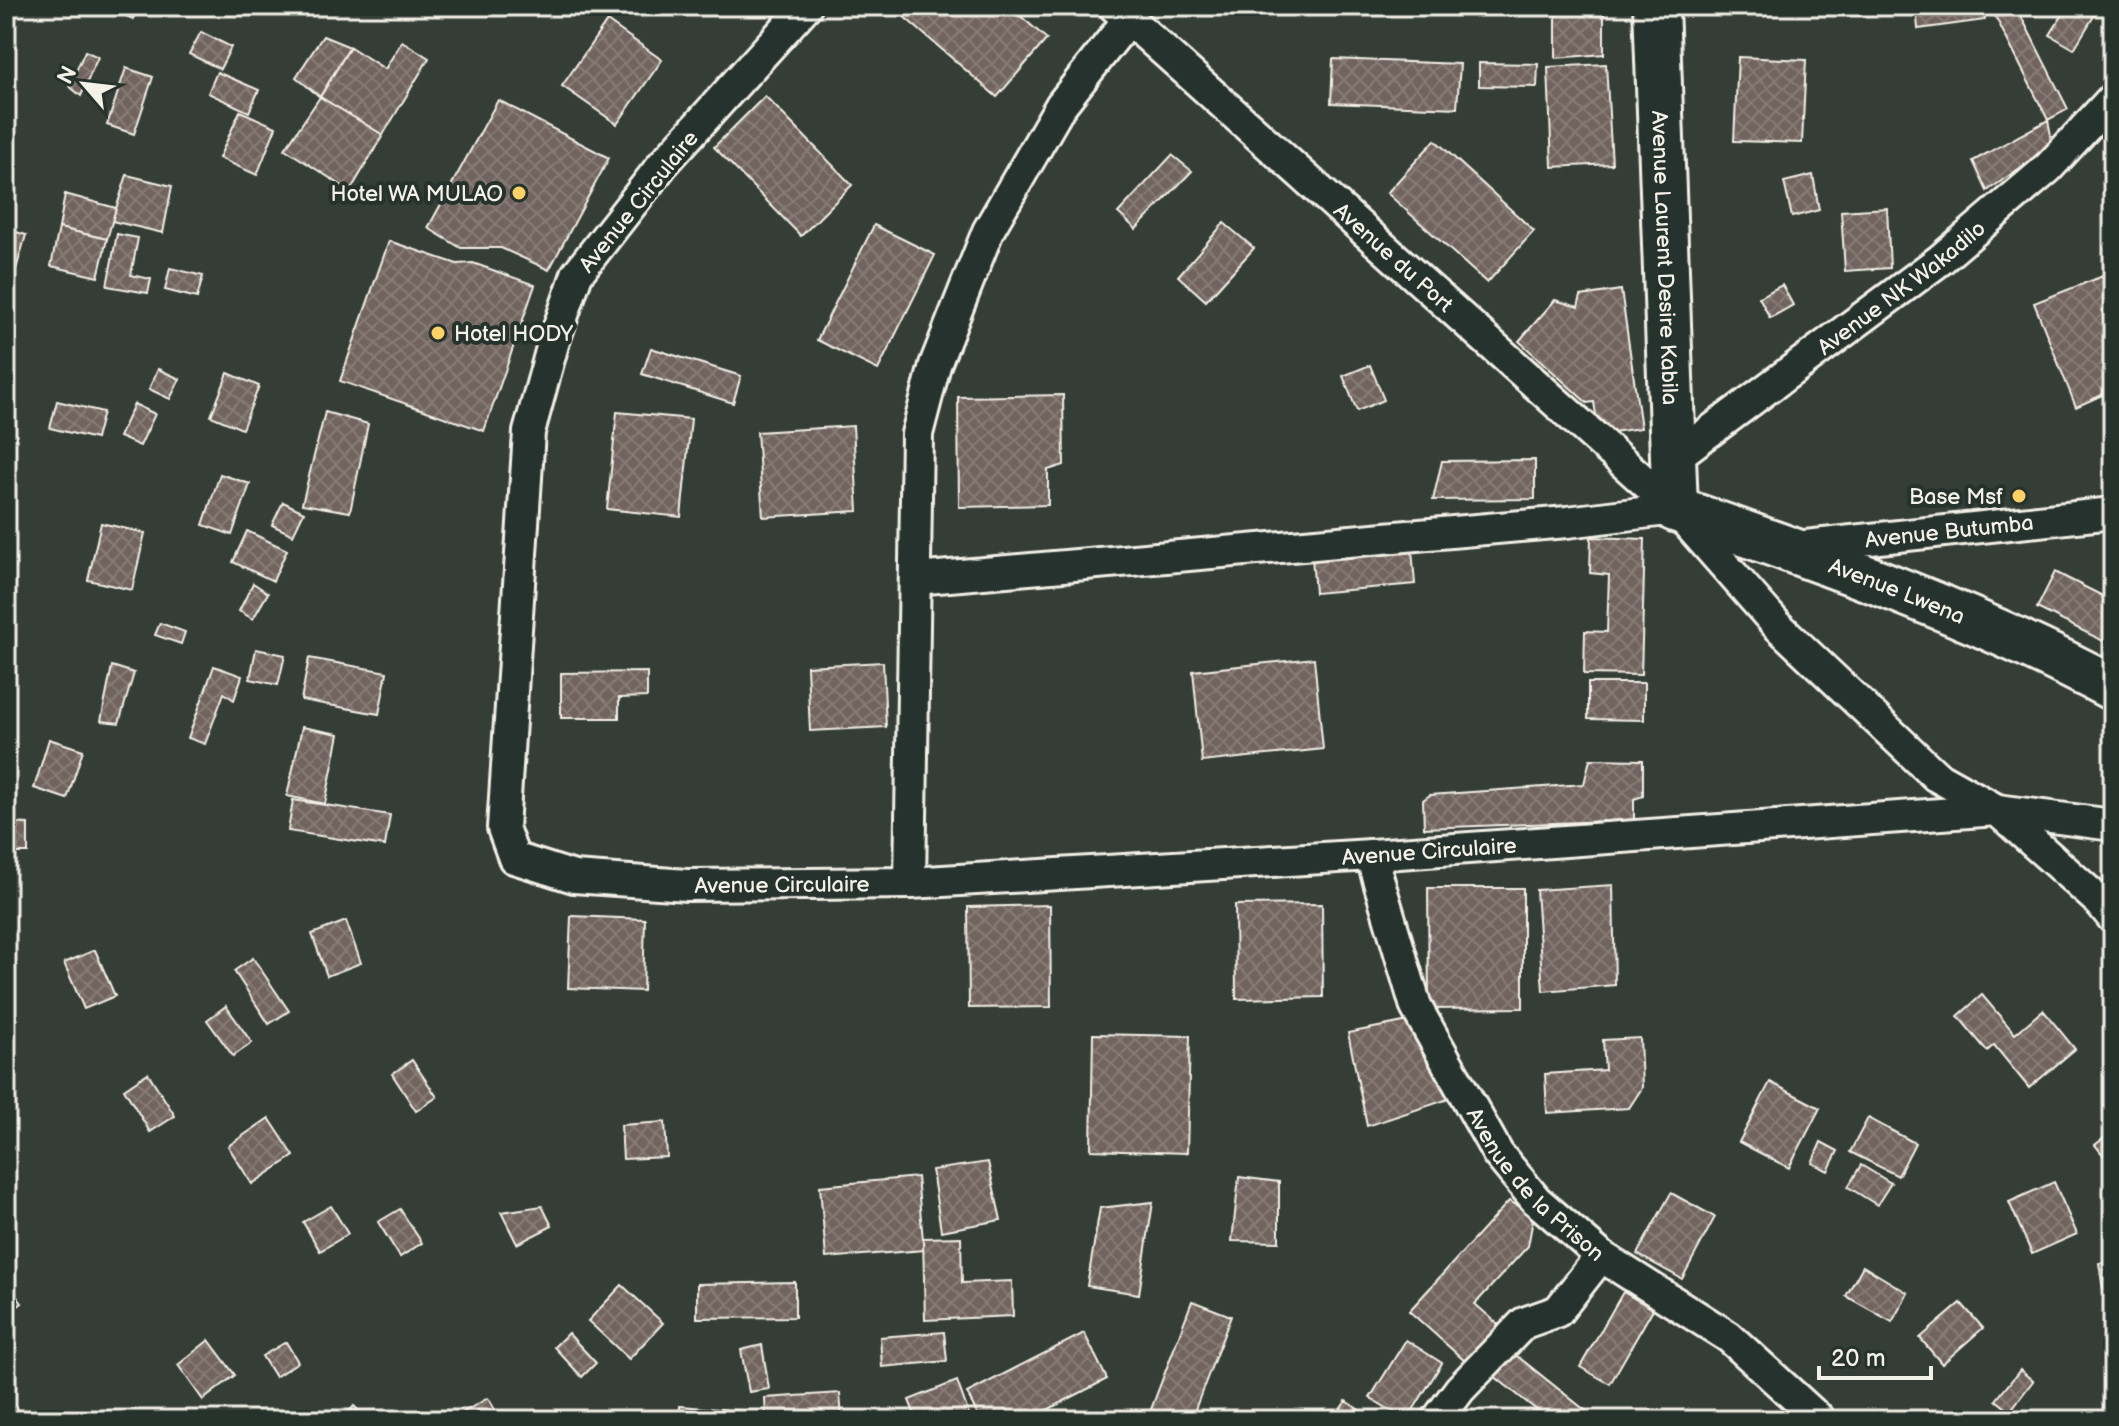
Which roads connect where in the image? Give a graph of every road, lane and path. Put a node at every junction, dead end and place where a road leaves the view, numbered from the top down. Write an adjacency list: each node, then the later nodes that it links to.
1 (806, 6): 14 (street, Avenue Circulaire)
2 (1656, 6): 5 (main road, Avenue Laurent Desire Kabila)
3 (1121, 13): 6 (street, Avenue du Port); 9 (street)
4 (2113, 98): 5 (street, Avenue NK Wakadilo)
5 (1674, 458): 6 (main road, Avenue Laurent Desire Kabila)
6 (1675, 509): 8 (main road, Avenue Lwena); 9 (street); 11 (street, Avenue du Port)
7 (2113, 513): 8 (street, Avenue Butumba)
8 (1787, 548): 10 (main road, Avenue Lwena)
9 (915, 579): 14 (street)
10 (2113, 688)
11 (1997, 810): 12 (street); 13 (street, Avenue Circulaire); 15 (street)
12 (2113, 825)
13 (1371, 855): 14 (street, Avenue Circulaire); 16 (street, Avenue de la Prison)
14 (910, 883)
15 (2113, 918)
16 (1601, 1256): 17 (street); 18 (street, Avenue de la Prison)
17 (1437, 1420)
18 (1820, 1420)

